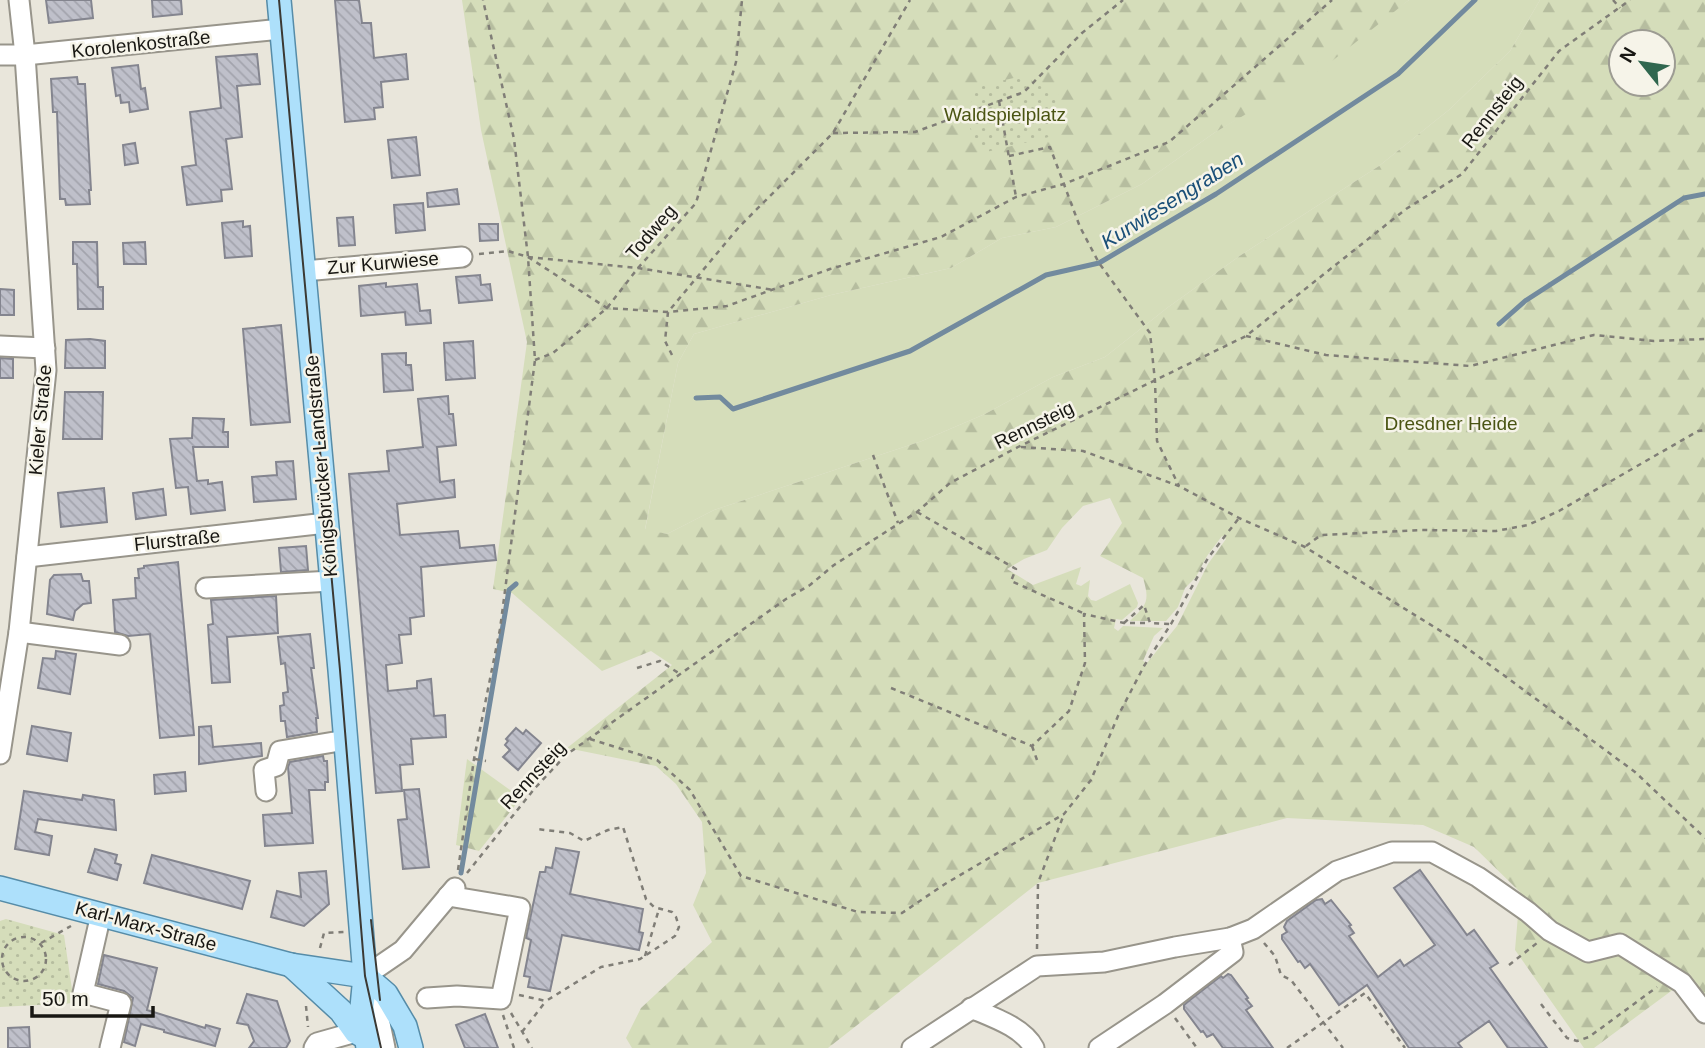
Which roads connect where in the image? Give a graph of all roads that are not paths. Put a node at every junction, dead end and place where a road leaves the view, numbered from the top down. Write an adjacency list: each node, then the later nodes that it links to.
1 (19, 0): 5 (street, Kieler Straße)
2 (279, 0): 3 (main road, Königsbrücker Landstraße)
3 (281, 29): 5 (street, Korolenkostraße); 7 (main road, Königsbrücker Landstraße)
4 (0, 55): 5 (street, Korolenkostraße)
5 (25, 55): 9 (street, Kieler Straße)
6 (462, 257): 7 (street, Zur Kurwiese)
7 (303, 271): 10 (main road, Königsbrücker Landstraße)
8 (0, 346): 9 (street)
9 (45, 348): 11 (street, Kieler Straße)
10 (326, 523): 11 (street, Flurstraße); 12 (main road, Königsbrücker Landstraße)
11 (27, 557): 14 (street, Kieler Straße)
12 (332, 581): 13 (street); 16 (main road, Königsbrücker Landstraße)
13 (206, 588)
14 (19, 632): 15 (street); 17 (street, Kieler Straße)
15 (120, 645)
16 (346, 740): 18 (street); 23 (main road, Königsbrücker Landstraße)
17 (0, 754)
18 (266, 791)
19 (0, 888): 20 (main road, Karl-Marx-Straße)
20 (101, 914): 22 (main road, Karl-Marx-Straße); 29 (street)
21 (1230, 938): 25 (street); 26 (street); 33 (street)
22 (291, 965): 23 (main road, Karl-Marx-Straße); 28 (main road, Karl-Marx-Straße)
23 (365, 976): 24 (street); 28 (main road, Königsbrücker Landstraße); 30 (main road)
24 (427, 998)
25 (971, 1008): 31 (street); 32 (street)
26 (1705, 1013)
27 (321, 1043): 28 (street)
28 (369, 1043)
29 (110, 1048)
30 (411, 1048)
31 (912, 1048)
32 (1034, 1048)
33 (1099, 1048)

